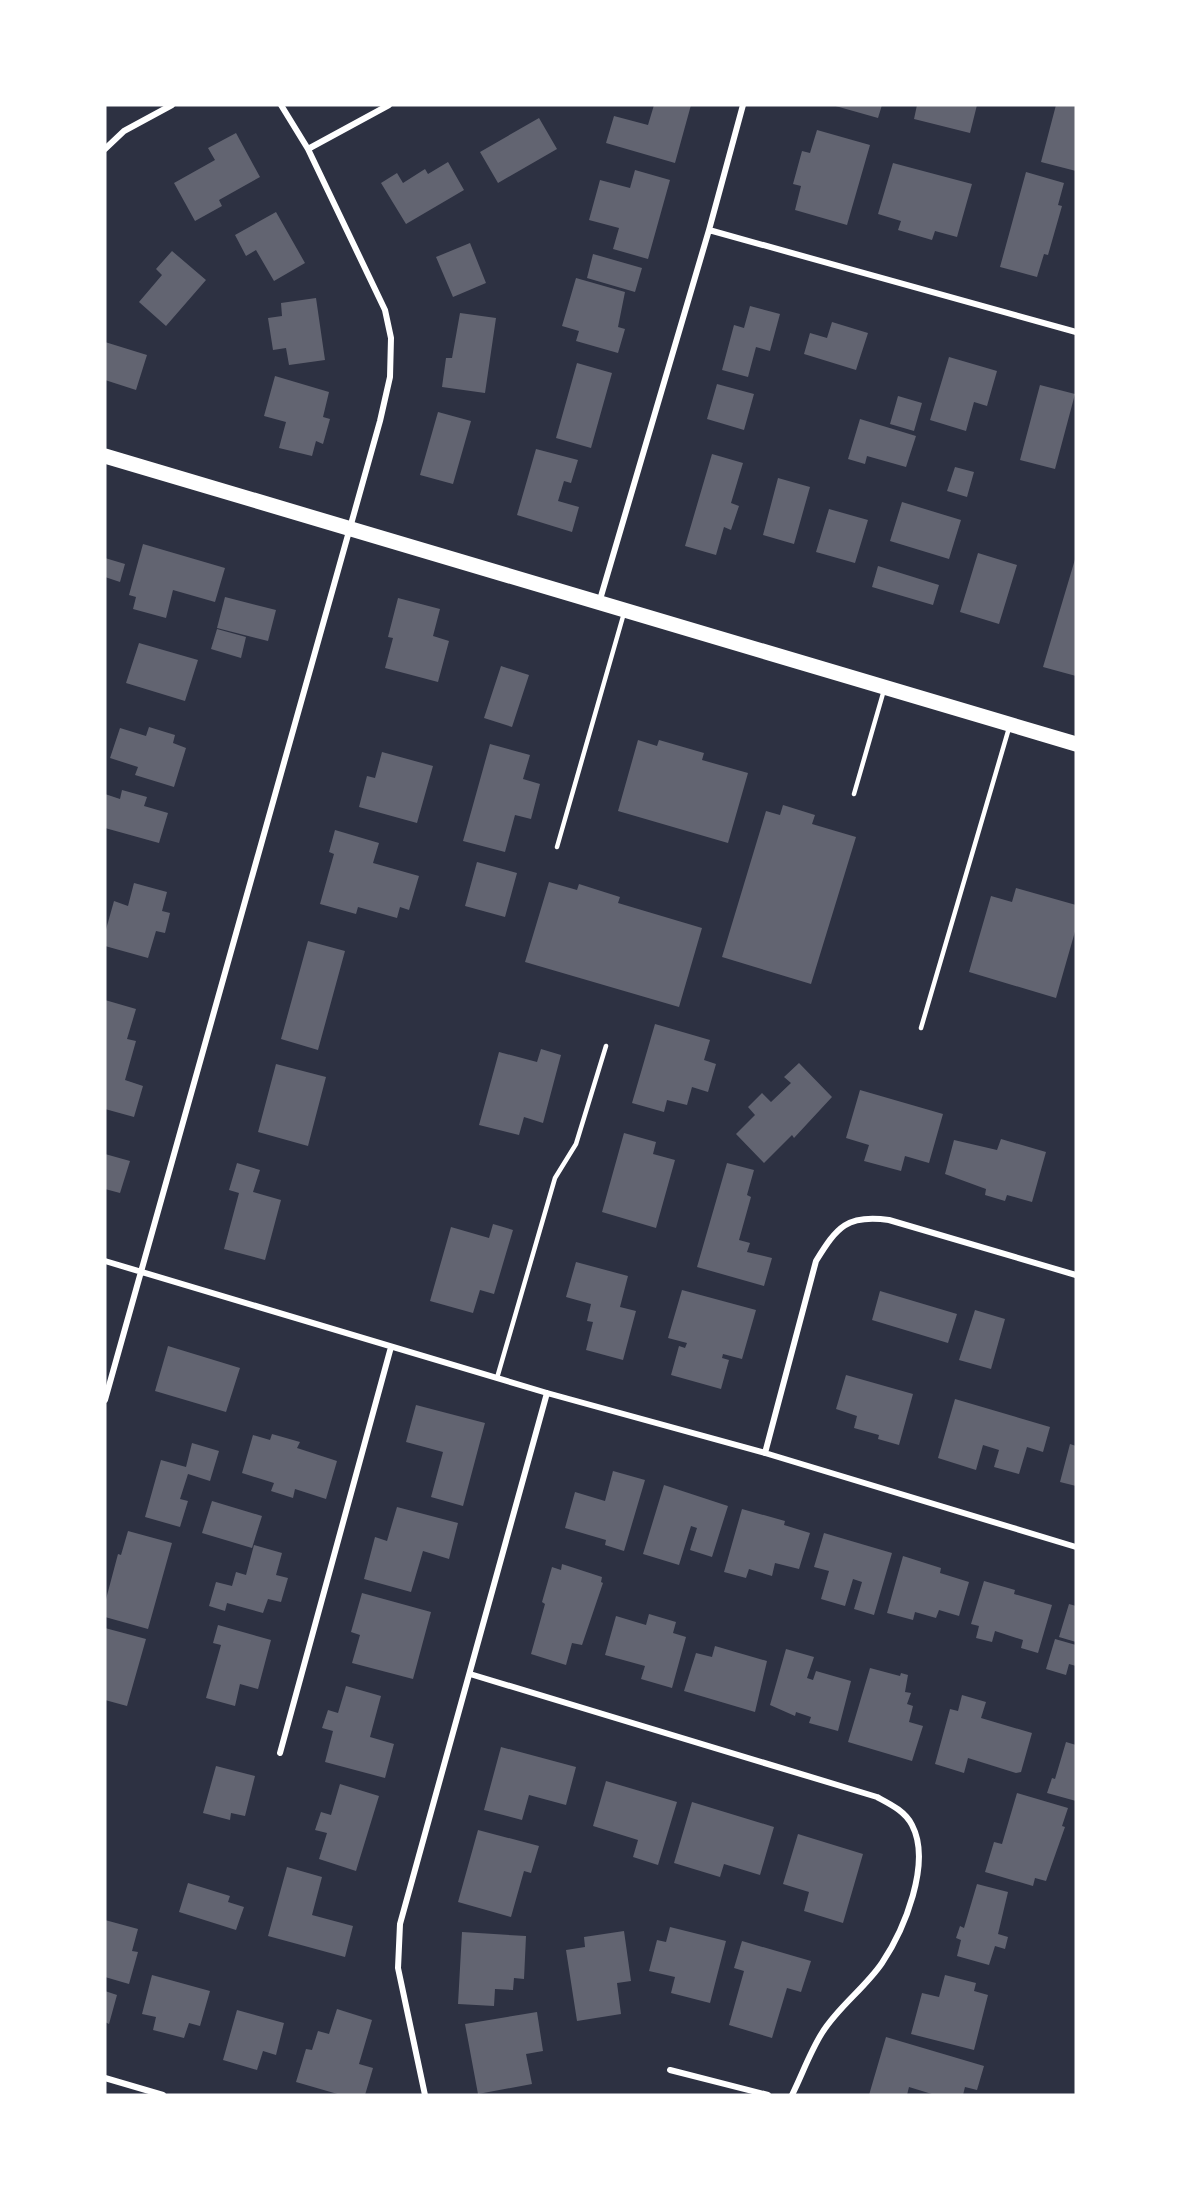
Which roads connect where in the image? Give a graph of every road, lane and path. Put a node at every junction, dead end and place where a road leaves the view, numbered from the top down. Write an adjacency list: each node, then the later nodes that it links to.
1 (172, 105): 5 (street)
2 (281, 105): 6 (street)
3 (389, 105): 6 (street)
4 (743, 105): 7 (street)
5 (105, 149)
6 (309, 149): 10 (street)
7 (709, 230): 8 (street); 11 (street)
8 (1076, 332)
9 (105, 456): 10 (main road)
10 (351, 528): 11 (main road); 21 (street)
11 (599, 603): 12 (main road)
12 (625, 611): 13 (main road); 17 (lane)
13 (885, 688): 14 (main road); 16 (lane)
14 (1010, 724): 15 (main road); 18 (lane)
15 (1076, 744)
16 (854, 794)
17 (557, 847)
18 (921, 1028)
19 (606, 1047): 24 (lane)
20 (105, 1261): 21 (street)
21 (141, 1272): 23 (street); 26 (street)
22 (1076, 1275): 27 (street)
23 (391, 1347): 24 (street); 30 (street)
24 (497, 1378): 25 (street)
25 (547, 1393): 27 (street); 29 (street)
26 (105, 1400)
27 (765, 1453): 28 (street)
28 (1076, 1547)
29 (470, 1674): 35 (street); 37 (street)
30 (280, 1753)
31 (670, 2070): 36 (street)
32 (105, 2079): 33 (street)
33 (141, 2092): 34 (street)
34 (163, 2095)
35 (425, 2095)
36 (768, 2095)
37 (792, 2095)

